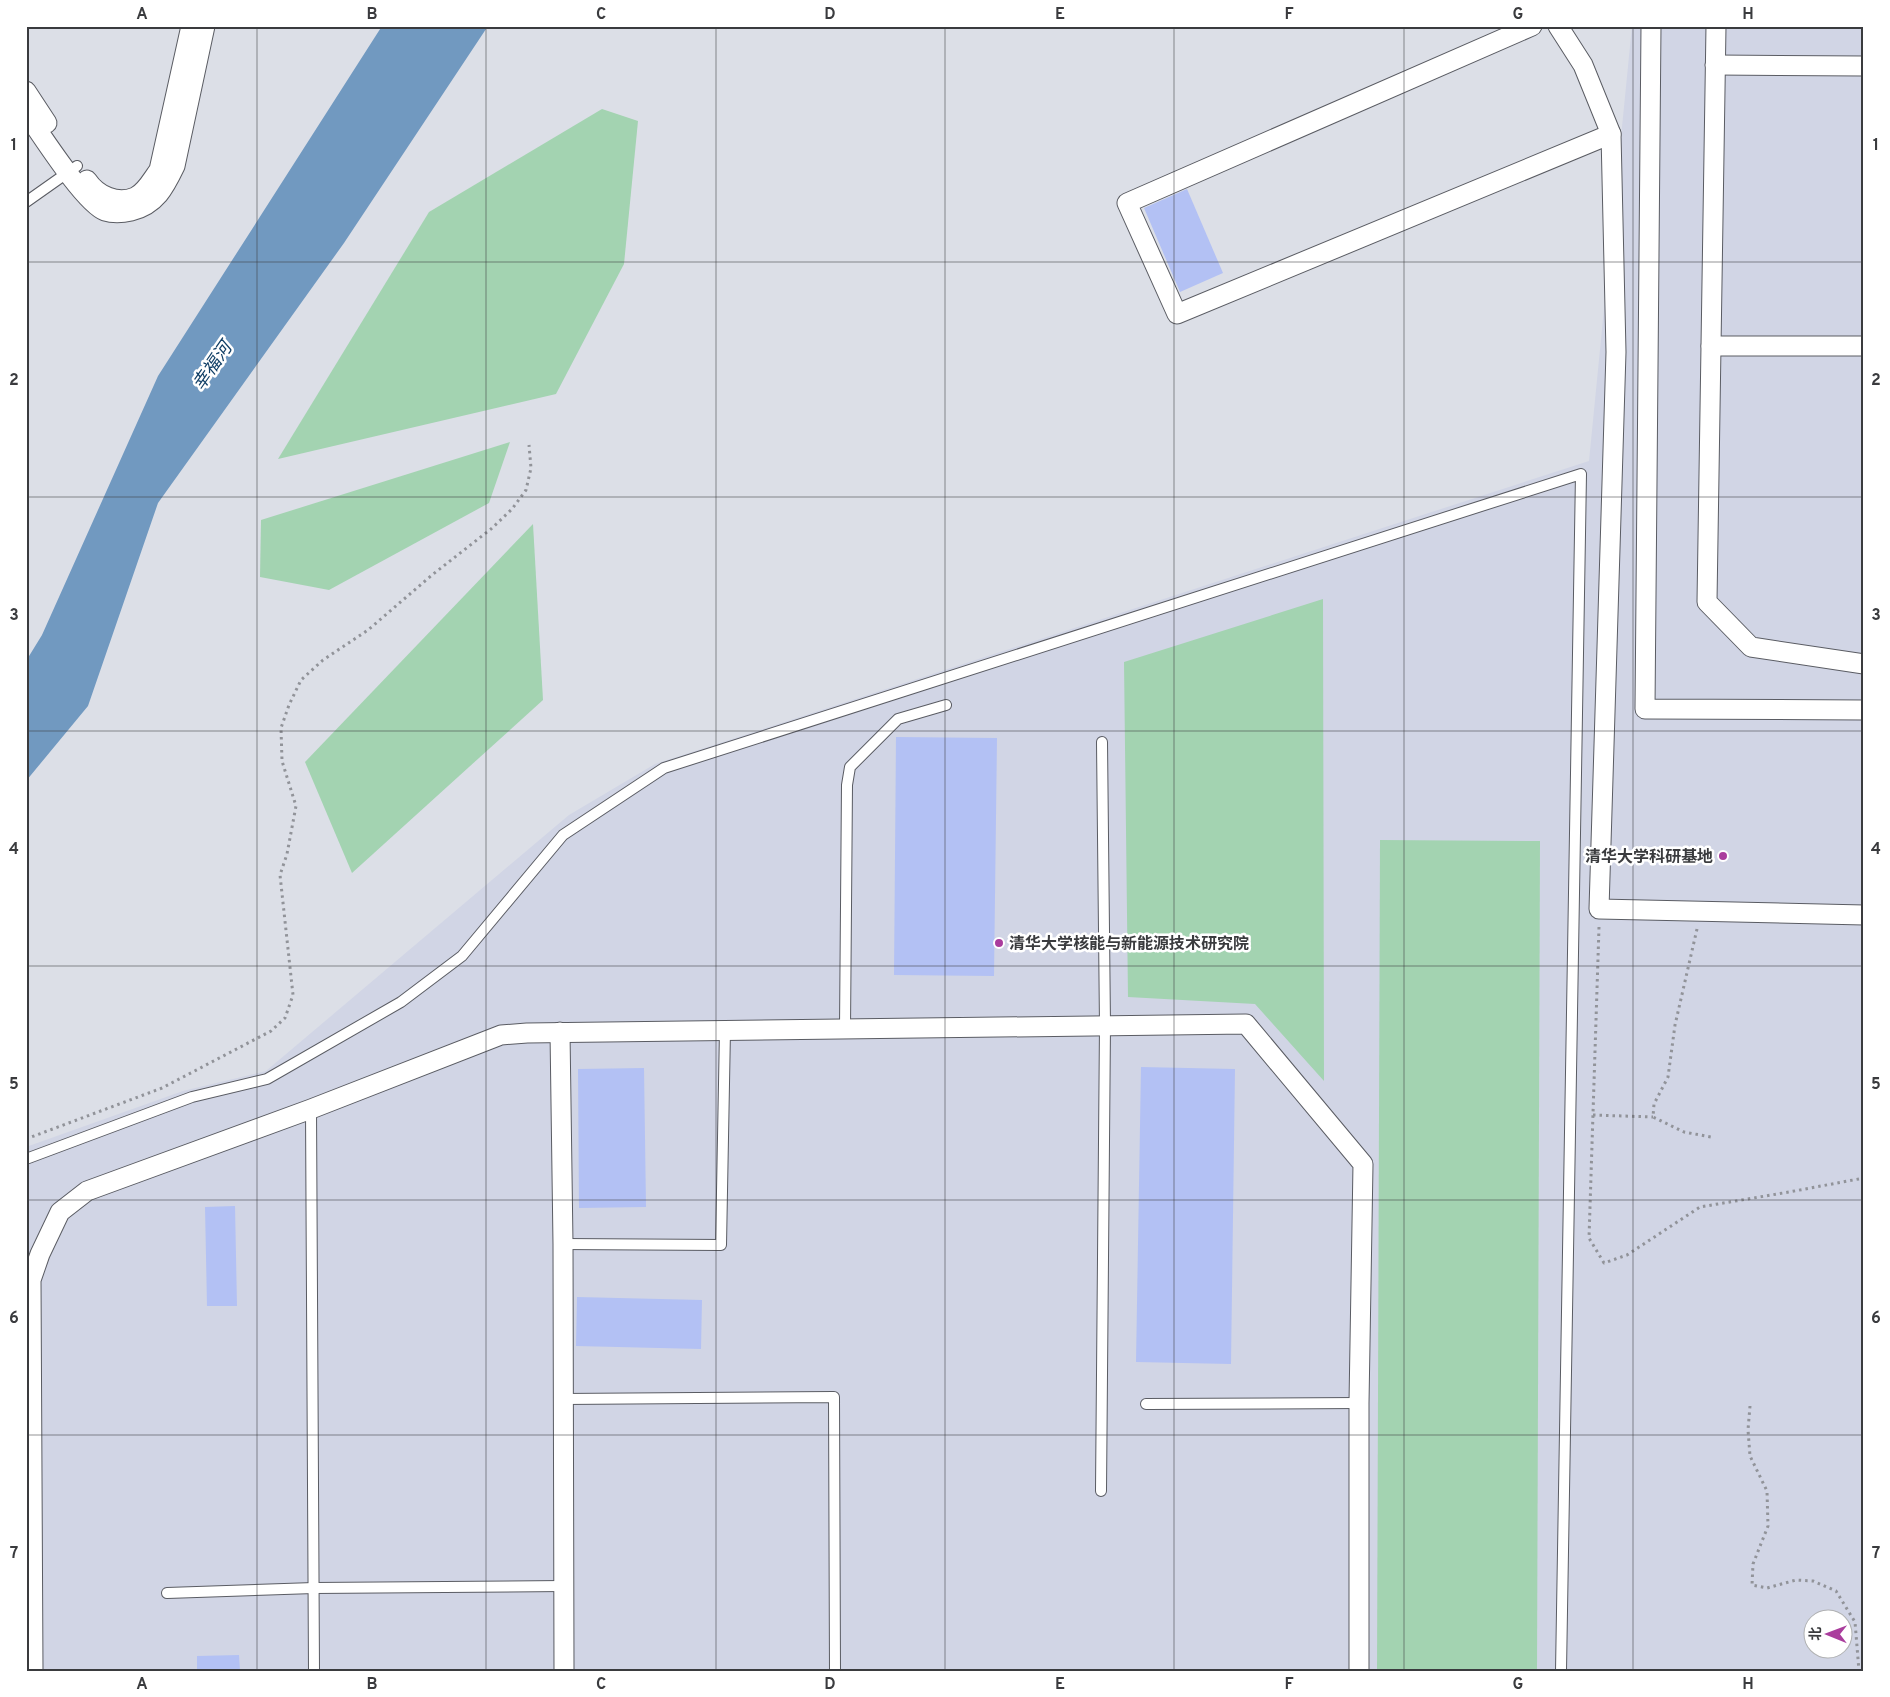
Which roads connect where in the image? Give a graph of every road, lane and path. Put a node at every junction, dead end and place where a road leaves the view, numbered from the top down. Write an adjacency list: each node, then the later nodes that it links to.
1 (191, 26): 12 (street)
2 (205, 26): 12 (street)
3 (1532, 26): 11 (street)
4 (1558, 26): 11 (street)
5 (1651, 26): 19 (street)
6 (1716, 26): 7 (street)
7 (1715, 65): 8 (street); 14 (street)
8 (1864, 66)
9 (26, 91): 12 (street)
10 (26, 112): 12 (street)
11 (1611, 134): 21 (street)
12 (72, 169): 13 (lane)
13 (26, 202)
14 (1711, 346): 15 (street); 17 (street)
15 (1864, 346)
16 (529, 446): 32 (path)
17 (1864, 664)
18 (946, 705): 25 (lane)
19 (1864, 710)
20 (1102, 742): 24 (lane)
21 (1599, 909): 22 (street); 29 (path)
22 (1700, 911): 23 (street); 30 (path)
23 (1864, 915)
24 (1105, 1025): 25 (street); 38 (street); 41 (lane)
25 (845, 1028): 26 (street)
26 (725, 1030): 27 (street); 35 (lane)
27 (560, 1032): 28 (street); 35 (street)
28 (310, 1109): 36 (street); 43 (lane)
29 (1593, 1115): 30 (path); 34 (path)
30 (1654, 1117): 31 (path)
31 (1712, 1137)
32 (26, 1139)
33 (26, 1159): 50 (lane)
34 (1864, 1178)
35 (563, 1244): 37 (street)
36 (29, 1378): 45 (street)
37 (563, 1399): 42 (street); 48 (lane)
38 (1359, 1403): 39 (lane); 49 (street)
39 (1146, 1404)
40 (1750, 1406): 51 (path)
41 (1101, 1491)
42 (564, 1586): 43 (lane); 47 (street)
43 (314, 1588): 44 (lane); 46 (lane)
44 (166, 1593)
45 (33, 1671)
46 (314, 1671)
47 (564, 1671)
48 (835, 1671)
49 (1359, 1671)
50 (1561, 1671)
51 (1859, 1671)

